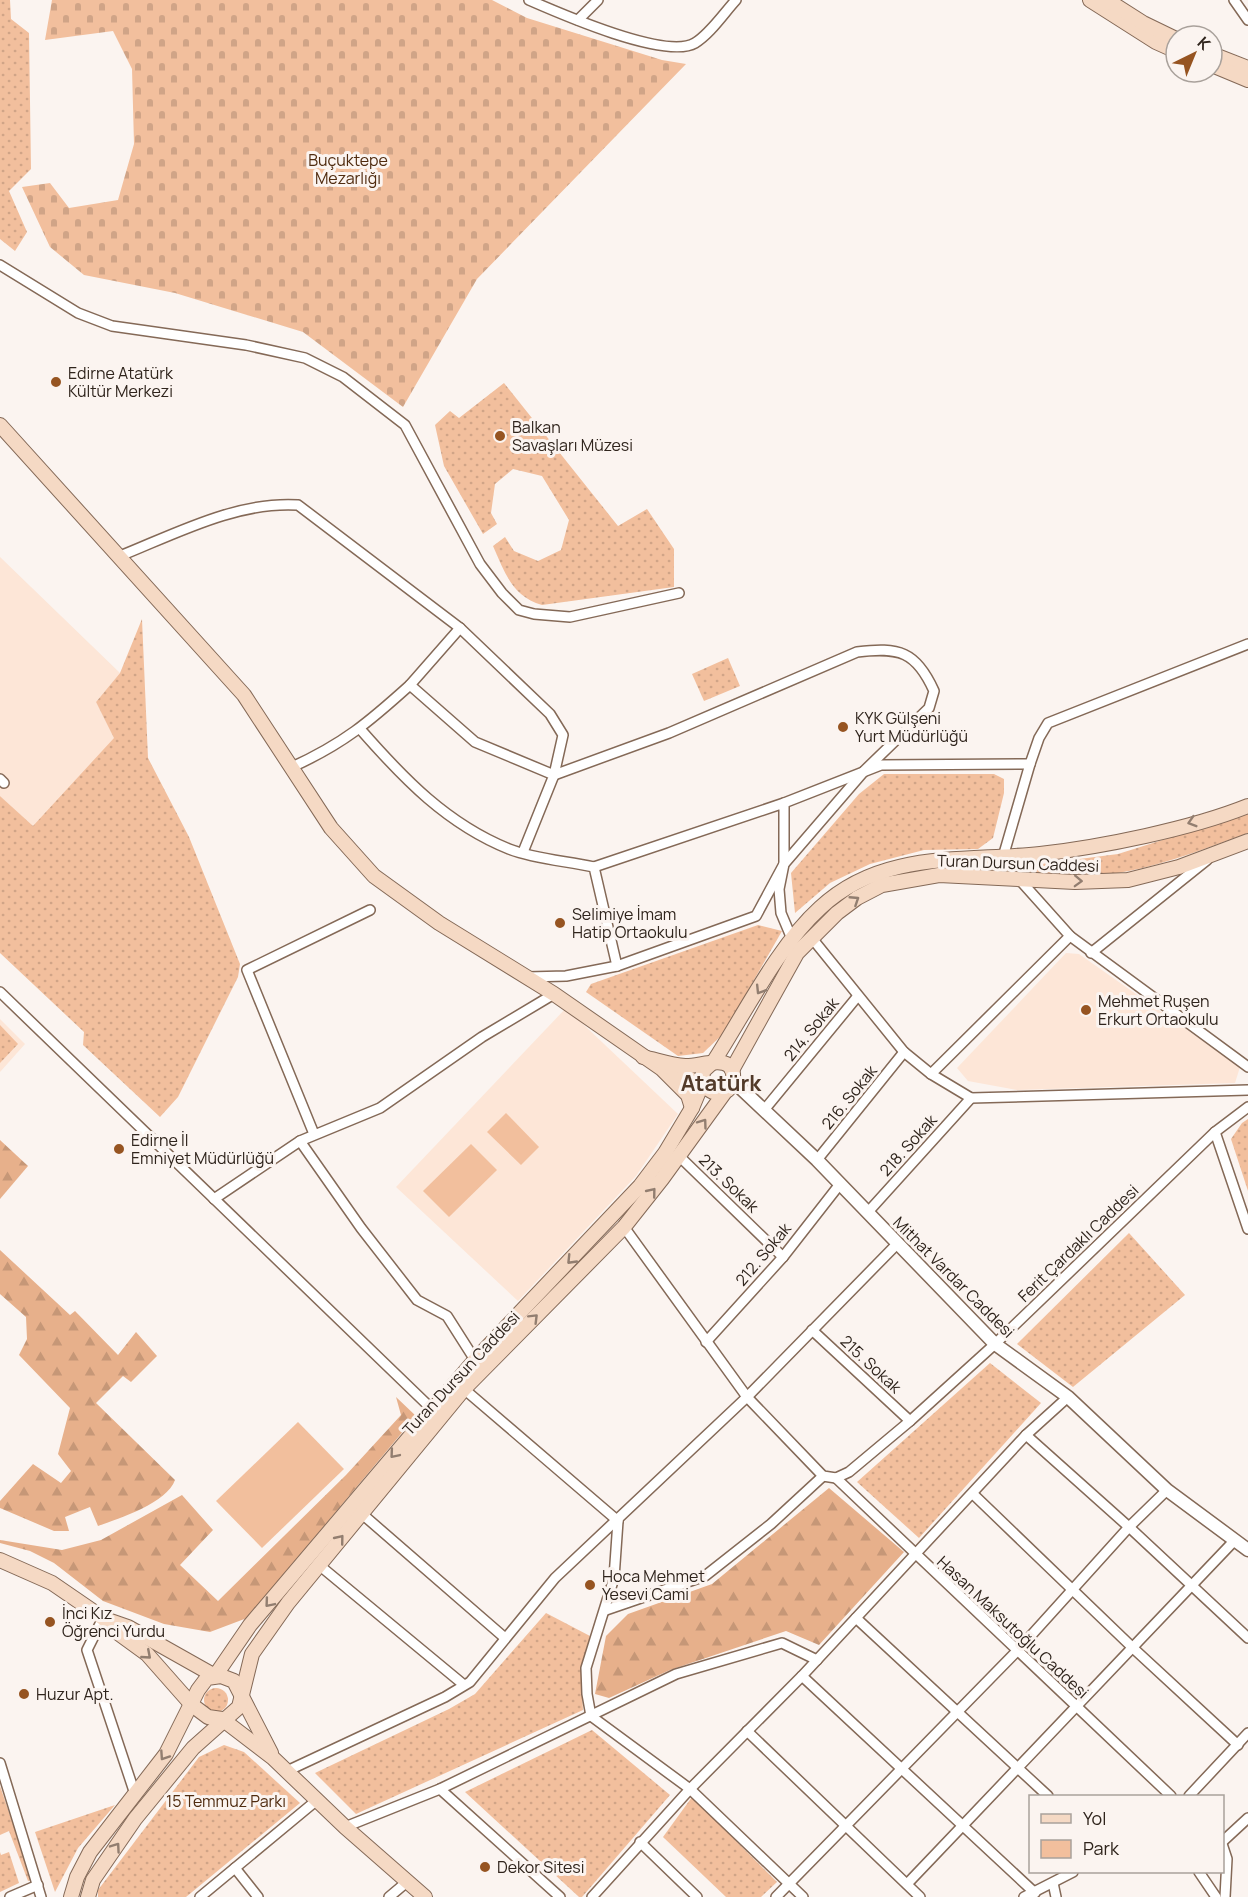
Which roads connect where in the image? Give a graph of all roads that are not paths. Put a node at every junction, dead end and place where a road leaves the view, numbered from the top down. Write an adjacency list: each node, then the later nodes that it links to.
1 (530, 0): 7 (street)
2 (598, 0): 7 (street)
3 (736, 0): 7 (street)
4 (1090, 0): 10 (main road)
5 (1107, 0): 9 (main road)
6 (1234, 0): 8 (street)
7 (578, 20)
8 (1248, 20)
9 (1164, 33)
10 (1164, 46)
11 (1224, 59): 12 (main road)
12 (1248, 68)
13 (1224, 70): 14 (main road)
14 (1248, 80)
15 (0, 265): 18 (street)
16 (0, 425): 17 (main road)
17 (120, 556): 19 (street); 24 (main road)
18 (679, 592)
19 (460, 628): 21 (street); 26 (street)
20 (1248, 645): 23 (street)
21 (411, 685): 22 (street); 26 (street)
22 (361, 730): 24 (street); 30 (street)
23 (1030, 764): 25 (street); 32 (street)
24 (292, 767): 42 (main road)
25 (865, 770): 26 (street); 27 (street); 33 (street)
26 (554, 775): 30 (street)
27 (784, 803): 33 (street); 34 (street)
28 (1248, 806): 32 (main road, one-way to 32)
29 (1248, 841): 31 (main road, Turan Dursun Caddesi)
30 (523, 852): 34 (street)
31 (1214, 855): 35 (main road, Turan Dursun Caddesi, one-way to 31); 40 (street)
32 (1003, 857): 39 (main road)
33 (784, 864): 39 (street); 41 (street)
34 (594, 867): 41 (street)
35 (1019, 879): 37 (street); 38 (main road, Turan Dursun Caddesi, one-way to 35)
36 (370, 910): 59 (street)
37 (1070, 936): 40 (street); 50 (street)
38 (811, 937): 45 (street); 51 (main road, Turan Dursun Caddesi)
39 (792, 939): 48 (main road, one-way to 48)
40 (1091, 953): 49 (street)
41 (617, 966): 42 (street)
42 (528, 977): 44 (main road)
43 (0, 992): 64 (street)
44 (554, 994): 47 (main road); 59 (street)
45 (857, 997): 46 (street); 57 (street, 214. Sokak)
46 (904, 1052): 50 (street); 62 (street, 216. Sokak)
47 (650, 1058): 48 (main road); 52 (main road); 56 (main road)
48 (714, 1061): 51 (main road); 52 (main road)
49 (1248, 1067)
50 (931, 1074): 54 (street)
51 (731, 1080): 52 (main road); 57 (street, Mithat Vardar Caddesi); 61 (main road, Turan Dursun Caddesi, one-way to 51)
52 (702, 1084): 56 (main road, Turan Dursun Caddesi)
53 (1248, 1090): 54 (street)
54 (971, 1098): 65 (street, 218. Sokak)
55 (1248, 1107): 58 (street, Ferit Çardaklı Caddesi)
56 (693, 1108): 73 (main road, Turan Dursun Caddesi, one-way to 73)
57 (765, 1109): 62 (street, Mithat Vardar Caddesi)
58 (1215, 1132): 67 (street); 72 (street, Ferit Çardaklı Caddesi)
59 (314, 1134): 60 (street)
60 (300, 1141): 64 (street); 73 (street)
61 (679, 1156): 66 (main road, Turan Dursun Caddesi, one-way to 61); 69 (street, 213. Sokak)
62 (817, 1160): 63 (street, Mithat Vardar Caddesi)
63 (840, 1184): 65 (street, Mithat Vardar Caddesi); 69 (street, 212. Sokak)
64 (214, 1199): 77 (street)
65 (868, 1212): 68 (street, Mithat Vardar Caddesi)
66 (624, 1227): 71 (street); 74 (main road, Turan Dursun Caddesi, one-way to 66)
67 (1248, 1229)
68 (897, 1244): 70 (street); 72 (street, Mithat Vardar Caddesi)
69 (783, 1257): 71 (street, 212. Sokak)
70 (812, 1330): 75 (street); 78 (street, 215. Sokak)
71 (706, 1342): 75 (street)
72 (995, 1344): 76 (street, Mithat Vardar Caddesi); 78 (street, Ferit Çardaklı Caddesi)
73 (475, 1360): 77 (main road, Turan Dursun Caddesi)
74 (464, 1389): 77 (main road, Turan Dursun Caddesi); 85 (street)
75 (747, 1397): 80 (street); 85 (street)
76 (1068, 1397): 79 (street); 82 (street, Mithat Vardar Caddesi)
77 (436, 1413): 84 (main road, Turan Dursun Caddesi); 102 (main road, Turan Dursun Caddesi, one-way to 102)
78 (910, 1421): 81 (street, Ferit Çardaklı Caddesi)
79 (1026, 1435): 83 (street); 86 (street)
80 (823, 1476): 81 (street); 94 (street)
81 (836, 1478): 89 (street, Hasan Maksutoğlu Caddesi)
82 (1167, 1490): 86 (street); 87 (street, Mithat Vardar Caddesi)
83 (973, 1494): 89 (street); 93 (street)
84 (361, 1513): 91 (main road, Turan Dursun Caddesi, one-way to 84); 97 (street)
85 (618, 1521): 94 (street); 97 (street)
86 (1129, 1527): 92 (street); 93 (street)
87 (1234, 1541): 88 (street, Mithat Vardar Caddesi); 92 (street)
88 (1248, 1550)
89 (915, 1554): 96 (street); 100 (street, Hasan Maksutoğlu Caddesi)
90 (0, 1560): 95 (main road)
91 (319, 1565): 104 (street); 105 (main road, Turan Dursun Caddesi)
92 (1193, 1587): 98 (street); 99 (street)
93 (1073, 1591): 99 (street); 100 (street)
94 (606, 1610): 109 (street)
95 (103, 1618): 102 (main road); 106 (main road, one-way to 106); 121 (street)
96 (856, 1618): 101 (street); 108 (street)
97 (505, 1638): 104 (street)
98 (1248, 1638)
99 (1133, 1648): 107 (street); 113 (street)
100 (1017, 1651): 107 (street, Hasan Maksutoğlu Caddesi); 108 (street)
101 (818, 1660): 103 (street); 109 (street)
102 (215, 1676): 105 (main road); 106 (main road)
103 (802, 1676): 111 (street); 117 (street)
104 (464, 1685): 118 (street)
105 (241, 1694): 110 (main road); 114 (main road)
106 (192, 1705): 110 (main road); 121 (main road, one-way to 121)
107 (1077, 1707): 116 (street); 123 (street, Hasan Maksutoğlu Caddesi)
108 (957, 1710): 116 (street); 117 (street)
109 (591, 1716): 119 (street); 120 (street)
110 (222, 1719): 114 (main road); 145 (main road, one-way to 110)
111 (747, 1731): 120 (street); 127 (street)
112 (1248, 1733): 113 (street)
113 (1238, 1745): 124 (street)
114 (273, 1758): 118 (main road)
115 (0, 1763): 140 (street)
116 (1018, 1768): 122 (street); 128 (street)
117 (901, 1769): 127 (street); 128 (street)
118 (287, 1771): 125 (main road)
119 (440, 1789): 129 (street); 150 (street)
120 (690, 1789): 131 (street); 138 (street)
121 (135, 1794): 144 (main road)
122 (1046, 1795)
123 (1169, 1795)
124 (1191, 1795)
125 (317, 1800): 129 (main road); 133 (street)
126 (1248, 1818): 130 (street)
127 (845, 1825): 138 (street); 139 (street)
128 (963, 1825): 139 (street); 141 (street)
129 (345, 1827): 136 (main road)
130 (1224, 1841)
131 (640, 1842): 151 (street); 152 (street)
132 (1224, 1849): 159 (street)
133 (235, 1868): 146 (street); 147 (street)
134 (1071, 1873): 137 (street)
135 (1200, 1873): 158 (street)
136 (408, 1881): 148 (street); 149 (main road)
137 (1053, 1883): 141 (street); 157 (street)
138 (789, 1884): 153 (street); 154 (street)
139 (907, 1884): 155 (street)
140 (38, 1885): 142 (street); 143 (street)
141 (1035, 1893): 156 (street)
142 (10, 1897)
143 (41, 1897)
144 (71, 1897)
145 (88, 1897)
146 (200, 1897)
147 (258, 1897)
148 (389, 1897)
149 (425, 1897)
150 (560, 1897)
151 (592, 1897)
152 (697, 1897)
153 (776, 1897)
154 (803, 1897)
155 (920, 1897)
156 (1024, 1897)
157 (1056, 1897)
158 (1216, 1897)
159 (1225, 1897)

